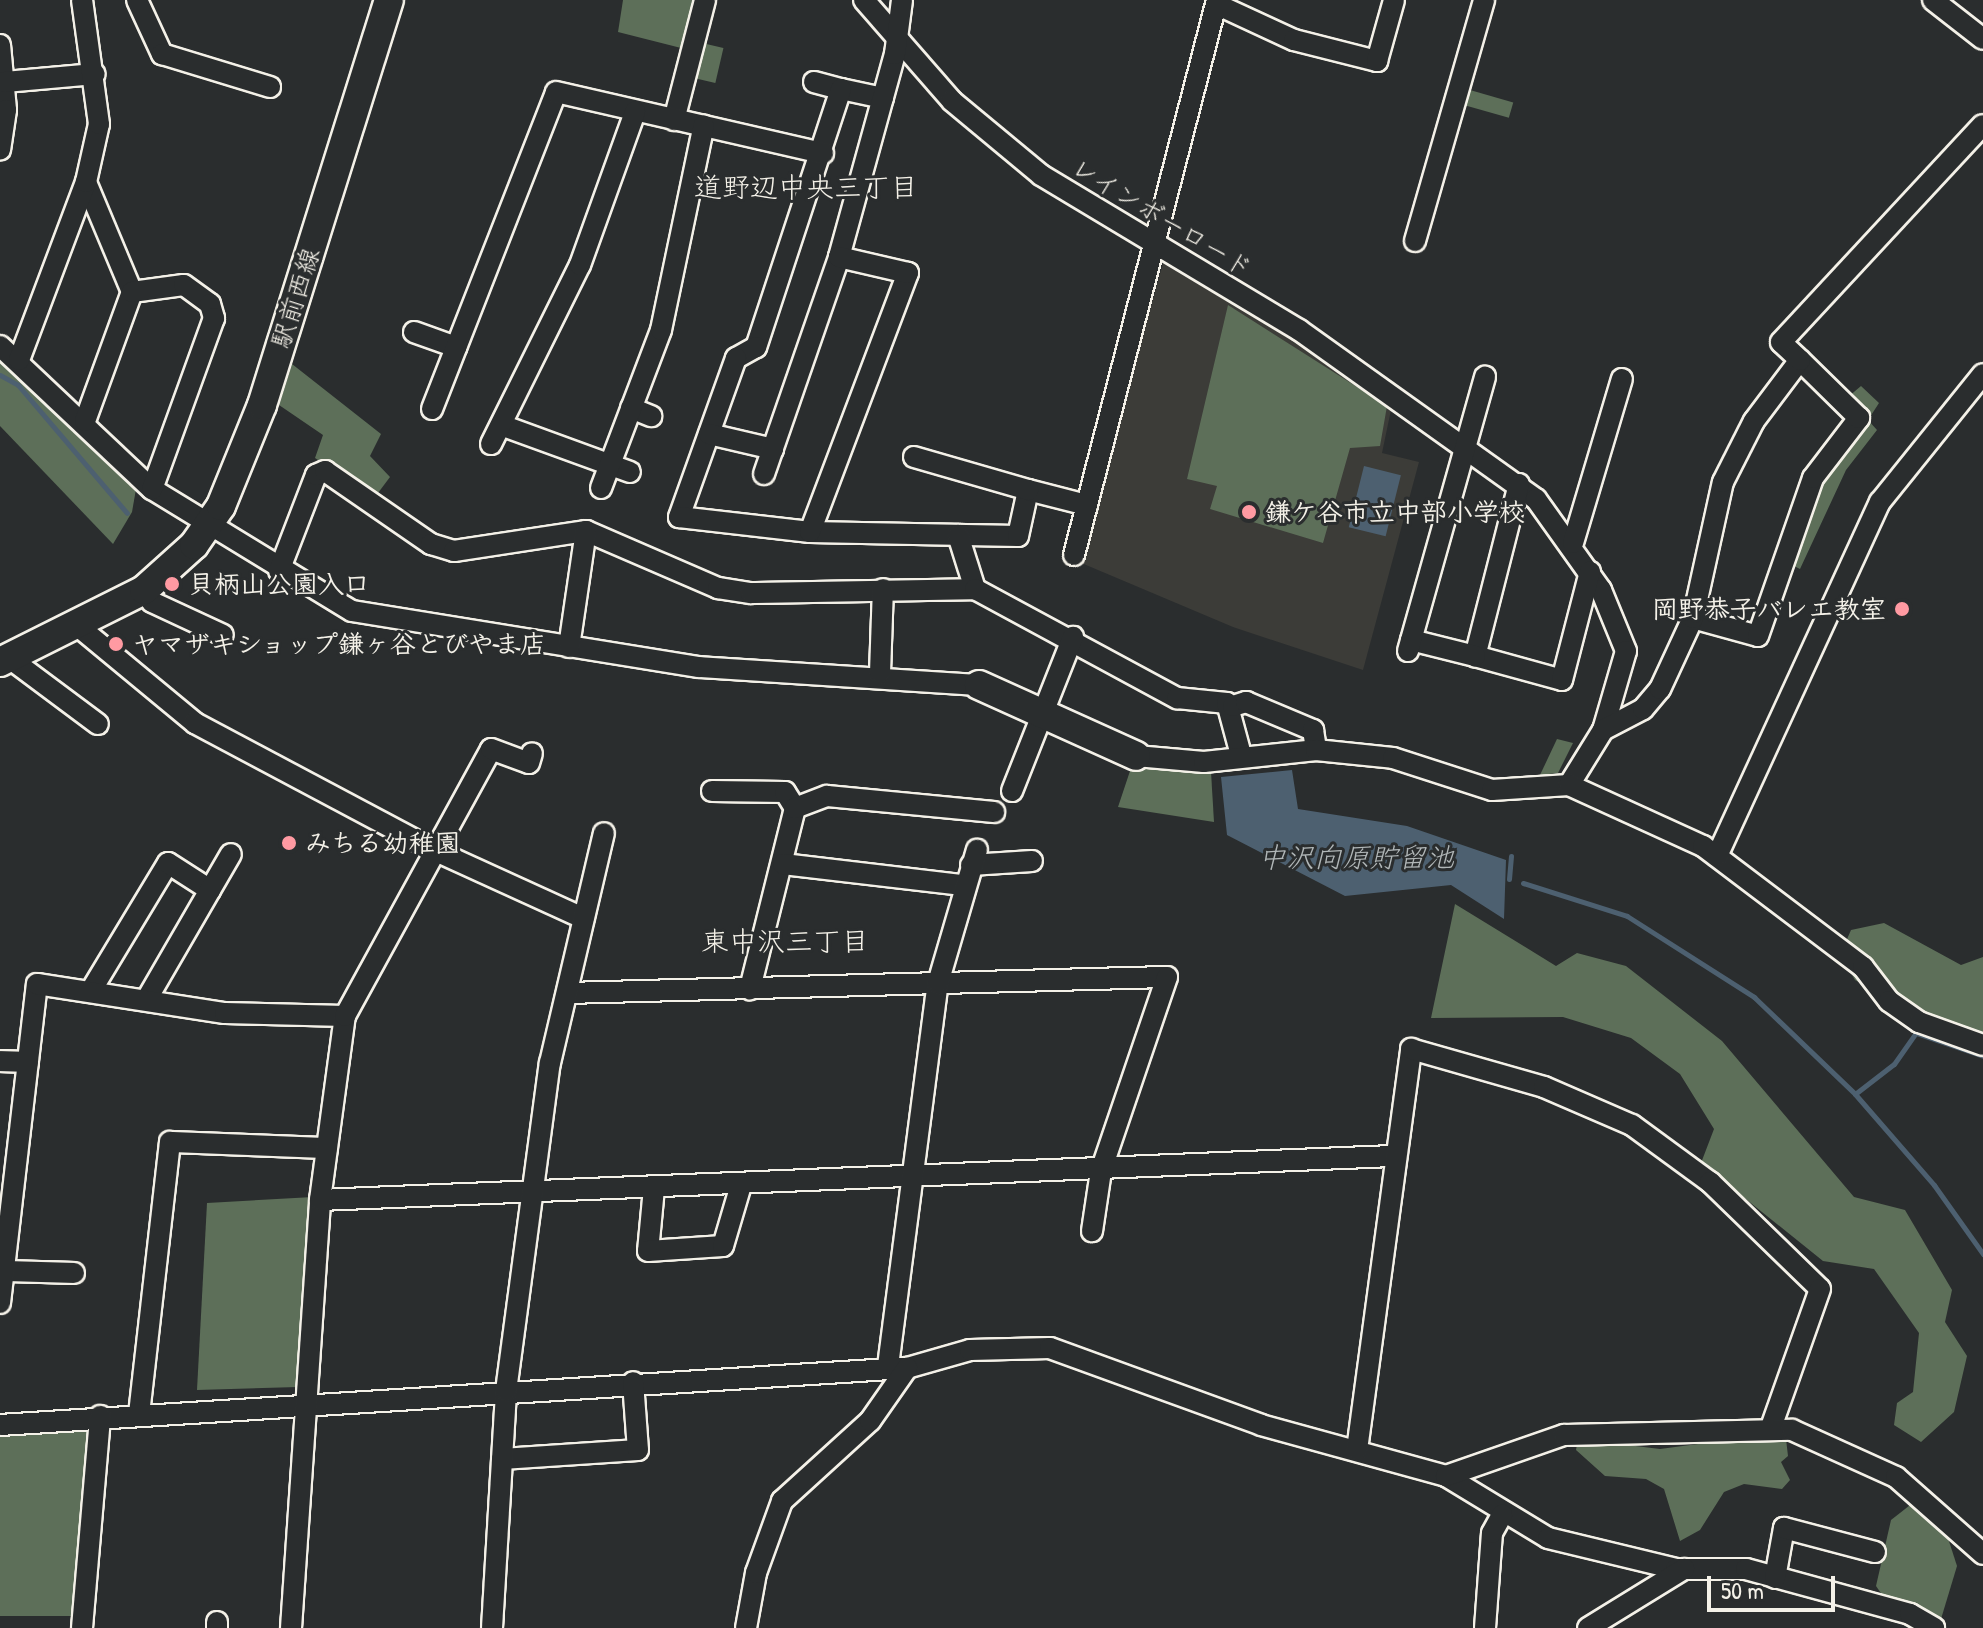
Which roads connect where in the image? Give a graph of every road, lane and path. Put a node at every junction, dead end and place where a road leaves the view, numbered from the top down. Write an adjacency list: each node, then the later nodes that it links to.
1 (82, 0): 14 (street)
2 (137, 0): 17 (street)
3 (389, 0): 55 (street, 駅前西線)
4 (705, 0): 21 (street)
5 (864, 0): 11 (street, レインボーロード)
6 (902, 0): 11 (street)
7 (1394, 0): 10 (street)
8 (1484, 0): 27 (street)
9 (1933, 0): 12 (street)
10 (1216, 2): 28 (street)
11 (892, 38): 19 (street); 28 (street, レインボーロード)
12 (1983, 39)
13 (0, 45): 15 (street)
14 (95, 74): 15 (street); 26 (street)
15 (5, 82): 24 (street)
16 (814, 82): 18 (street)
17 (270, 87)
18 (841, 89): 19 (street); 25 (street)
19 (883, 98): 29 (street)
20 (635, 112): 21 (street); 33 (street); 41 (street)
21 (674, 120): 22 (street)
22 (704, 125): 25 (street); 47 (street)
23 (1983, 125): 35 (street)
24 (0, 150)
25 (823, 153): 42 (street)
26 (86, 182): 30 (street); 34 (street)
27 (1415, 241)
28 (1159, 242): 43 (street, レインボーロード); 54 (street)
29 (839, 257): 45 (street); 57 (street)
30 (132, 292): 40 (street); 52 (street)
31 (414, 332): 33 (street)
32 (0, 346): 34 (street)
33 (456, 347): 39 (street)
34 (19, 360): 40 (street)
35 (1800, 360): 66 (street); 66 (street)
36 (1983, 374): 91 (street)
37 (1485, 377): 43 (street)
38 (1625, 388): 59 (street)
39 (432, 409)
40 (85, 421): 52 (street)
41 (501, 425): 44 (street); 47 (street)
42 (709, 434): 45 (street); 57 (street)
43 (1465, 443): 50 (street, レインボーロード); 71 (street)
44 (491, 444)
45 (773, 449): 49 (street)
46 (914, 457): 53 (street)
47 (609, 467): 48 (street); 51 (street)
48 (630, 472)
49 (764, 474)
50 (1519, 484): 59 (street, レインボーロード); 71 (street)
51 (601, 488)
52 (152, 489): 55 (street)
53 (1028, 490): 54 (street); 58 (street)
54 (1087, 505): 60 (street)
55 (207, 528): 61 (street); 63 (street, 駅前西線)
56 (586, 531): 61 (street); 64 (street); 70 (street)
57 (810, 532): 58 (street)
58 (958, 535): 65 (street)
59 (1573, 543): 62 (street, レインボーロード)
60 (1074, 555)
61 (279, 571): 70 (street)
62 (1590, 572): 71 (street); 78 (street, レインボーロード)
63 (153, 582): 67 (street, 駅前西線); 68 (street)
64 (883, 589): 65 (street); 73 (street)
65 (975, 589): 69 (street)
66 (1693, 618): 78 (street)
67 (79, 627): 72 (street, 駅前西線); 89 (street)
68 (223, 635)
69 (1073, 637): 75 (street); 76 (street)
70 (569, 647): 73 (street)
71 (1475, 656)
72 (4, 660): 77 (street)
73 (880, 673): 74 (street)
74 (979, 685): 76 (street)
75 (1233, 706): 79 (street); 81 (street)
76 (1046, 710): 82 (street); 85 (street)
77 (98, 724)
78 (1603, 730): 83 (street, レインボーロード)
79 (1316, 750): 81 (street); 83 (street)
80 (532, 753): 89 (street)
81 (1241, 755): 82 (street)
82 (1136, 756)
83 (1569, 785): 91 (street)
84 (712, 791): 86 (street)
85 (1012, 791)
86 (795, 808): 87 (street); 93 (street)
87 (994, 812)
88 (604, 833): 96 (street)
89 (436, 851): 96 (street); 102 (street)
90 (231, 854): 95 (street)
91 (1717, 856): 103 (street)
92 (1032, 861): 94 (street)
93 (783, 864): 94 (street); 99 (street)
94 (963, 885): 97 (street)
95 (210, 890): 98 (street); 101 (street)
96 (583, 918): 100 (street)
97 (938, 983): 99 (street); 108 (street); 109 (street)
98 (92, 989): 101 (street); 105 (street)
99 (750, 989): 100 (street)
100 (567, 993): 112 (street)
101 (148, 997): 102 (street)
102 (345, 1016): 106 (street)
103 (1983, 1045)
104 (0, 1061): 105 (street)
105 (28, 1062): 115 (street)
106 (327, 1148): 113 (street); 122 (street)
107 (1391, 1156): 108 (street); 125 (street); 126 (street)
108 (1101, 1171): 109 (street); 114 (street)
109 (913, 1179): 110 (street); 118 (street)
110 (741, 1185): 111 (street); 111 (street)
111 (654, 1188): 112 (street)
112 (533, 1192): 113 (street); 120 (street)
113 (320, 1200): 121 (street)
114 (1092, 1231)
115 (4, 1271): 116 (street); 117 (street)
116 (74, 1273)
117 (0, 1303)
118 (898, 1367): 119 (street); 126 (street); 137 (street)
119 (633, 1382): 120 (street); 127 (street)
120 (506, 1391): 121 (street); 127 (street)
121 (306, 1405): 122 (street); 135 (street)
122 (139, 1414): 123 (street)
123 (100, 1416): 124 (street); 134 (street)
124 (0, 1425)
125 (1771, 1427): 128 (street); 131 (street)
126 (1357, 1450): 128 (street)
127 (502, 1459): 136 (street)
128 (1446, 1476): 129 (street)
129 (1502, 1515): 132 (street); 138 (street)
130 (1875, 1552): 133 (street)
131 (1983, 1554)
132 (1684, 1569): 133 (street); 139 (street)
133 (1775, 1578): 140 (street)
134 (82, 1628)
135 (291, 1628)
136 (492, 1628)
137 (746, 1628)
138 (1485, 1628)
139 (1588, 1628)
140 (1934, 1628)

